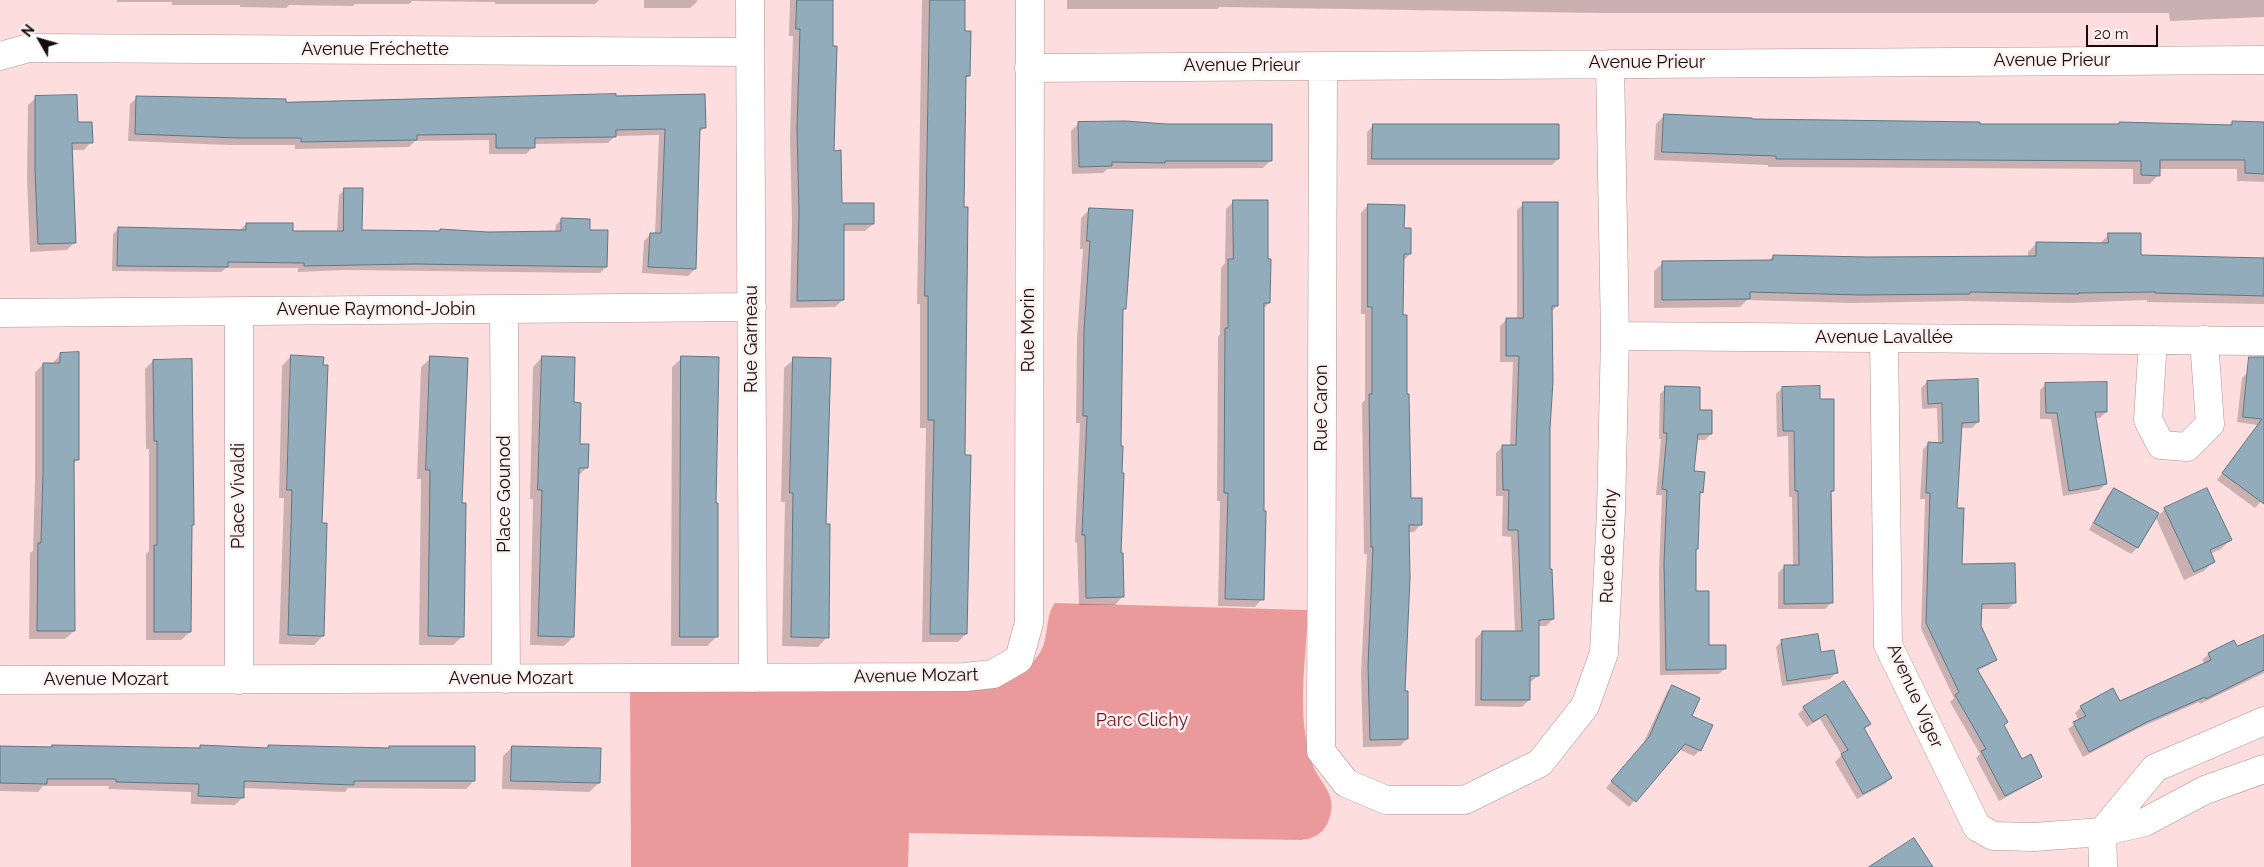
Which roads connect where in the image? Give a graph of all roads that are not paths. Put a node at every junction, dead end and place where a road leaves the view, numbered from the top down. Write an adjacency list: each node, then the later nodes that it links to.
1 (750, 0): 3 (street, Rue Garneau)
2 (1030, 0): 8 (street, Rue Morin)
3 (750, 52): 4 (street, Avenue Fréchette); 9 (street, Rue Garneau)
4 (0, 56)
5 (2264, 60): 6 (street, Avenue Prieur)
6 (1610, 64): 7 (street, Avenue Prieur); 13 (street, Rue de Clichy)
7 (1323, 66): 8 (street, Avenue Prieur); 24 (street, Rue Caron)
8 (1029, 68): 18 (street, Rue Morin)
9 (752, 307): 10 (street, Avenue Raymond-Jobin); 19 (street, Rue Garneau)
10 (504, 309): 11 (street, Avenue Raymond-Jobin); 20 (street, Place Gounod)
11 (239, 312): 12 (street, Avenue Raymond-Jobin); 22 (street, Place Vivaldi)
12 (0, 313)
13 (1615, 336): 14 (street, Avenue Lavallée); 24 (street, Rue de Clichy)
14 (1884, 338): 15 (street, Avenue Lavallée); 26 (street, Avenue Viger)
15 (2153, 340): 16 (street, Avenue Lavallée); 16 (street)
16 (2204, 340): 17 (street, Avenue Lavallée)
17 (2264, 341)
18 (1019, 659): 19 (street, Avenue Mozart)
19 (753, 678): 20 (street, Avenue Mozart)
20 (506, 679): 22 (street, Avenue Mozart)
21 (0, 680): 22 (street, Avenue Mozart)
22 (239, 680)
23 (2264, 720): 26 (street)
24 (1321, 751)
25 (2264, 769): 26 (street, Avenue Viger)
26 (2102, 832): 27 (street)
27 (2103, 867)

